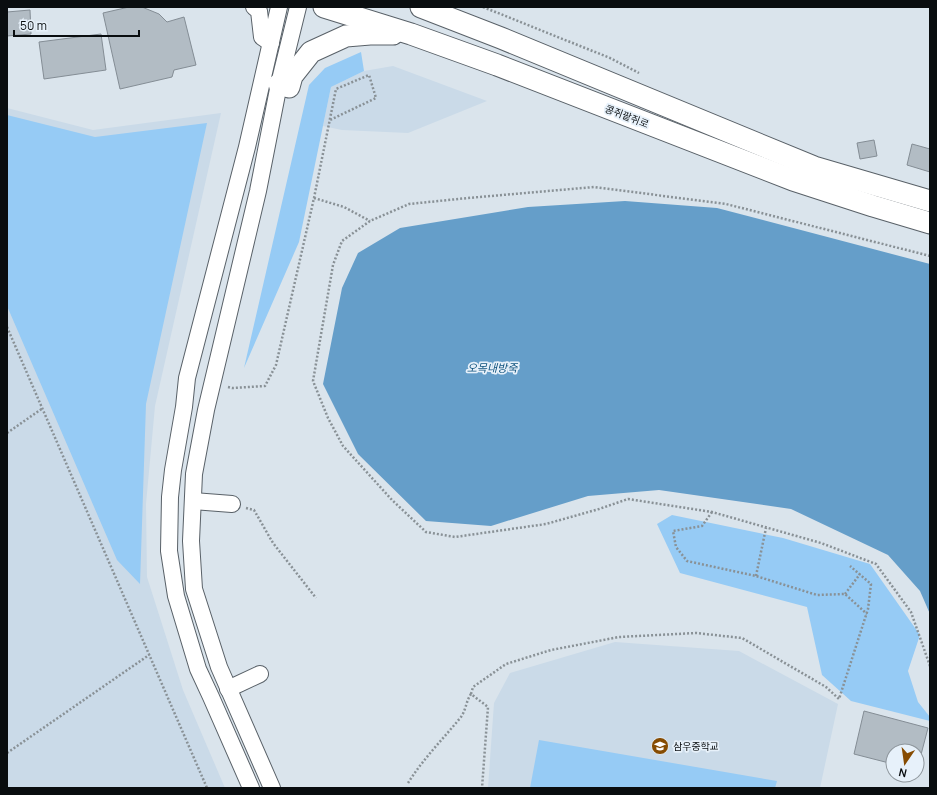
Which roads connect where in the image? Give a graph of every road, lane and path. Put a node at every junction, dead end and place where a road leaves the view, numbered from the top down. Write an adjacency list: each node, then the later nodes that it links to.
1 (254, 7): 7 (street)
2 (279, 7): 7 (street)
3 (298, 7): 8 (street)
4 (324, 7): 6 (main road, 콩쥐팥쥐로)
5 (421, 7): 11 (main road)
6 (411, 34): 8 (main road); 13 (main road, 콩쥐팥쥐로)
7 (271, 43): 16 (street)
8 (279, 84): 17 (street)
9 (330, 120): 9 (path); 10 (path)
10 (314, 198): 12 (path); 18 (path)
11 (930, 200)
12 (370, 221): 14 (path); 23 (path)
13 (930, 222)
14 (930, 256)
15 (7, 327): 19 (path)
16 (197, 338): 17 (street); 39 (street)
17 (221, 344): 18 (street)
18 (212, 383): 21 (street)
19 (43, 408): 20 (path); 31 (path)
20 (7, 433)
21 (193, 501): 22 (street); 34 (street)
22 (232, 504): 29 (path)
23 (712, 512): 24 (path); 27 (path)
24 (766, 528): 27 (path); 32 (path)
25 (850, 566): 26 (path)
26 (860, 574): 28 (path); 30 (path)
27 (756, 576): 28 (path)
28 (845, 594): 30 (path)
29 (316, 598)
30 (867, 614): 35 (path)
31 (149, 655): 36 (path); 38 (path)
32 (930, 666)
33 (260, 674): 34 (street)
34 (228, 689): 40 (street)
35 (472, 694): 37 (path); 41 (path)
36 (7, 753)
37 (408, 783)
38 (207, 788)
39 (251, 788)
40 (272, 788)
41 (482, 788)

